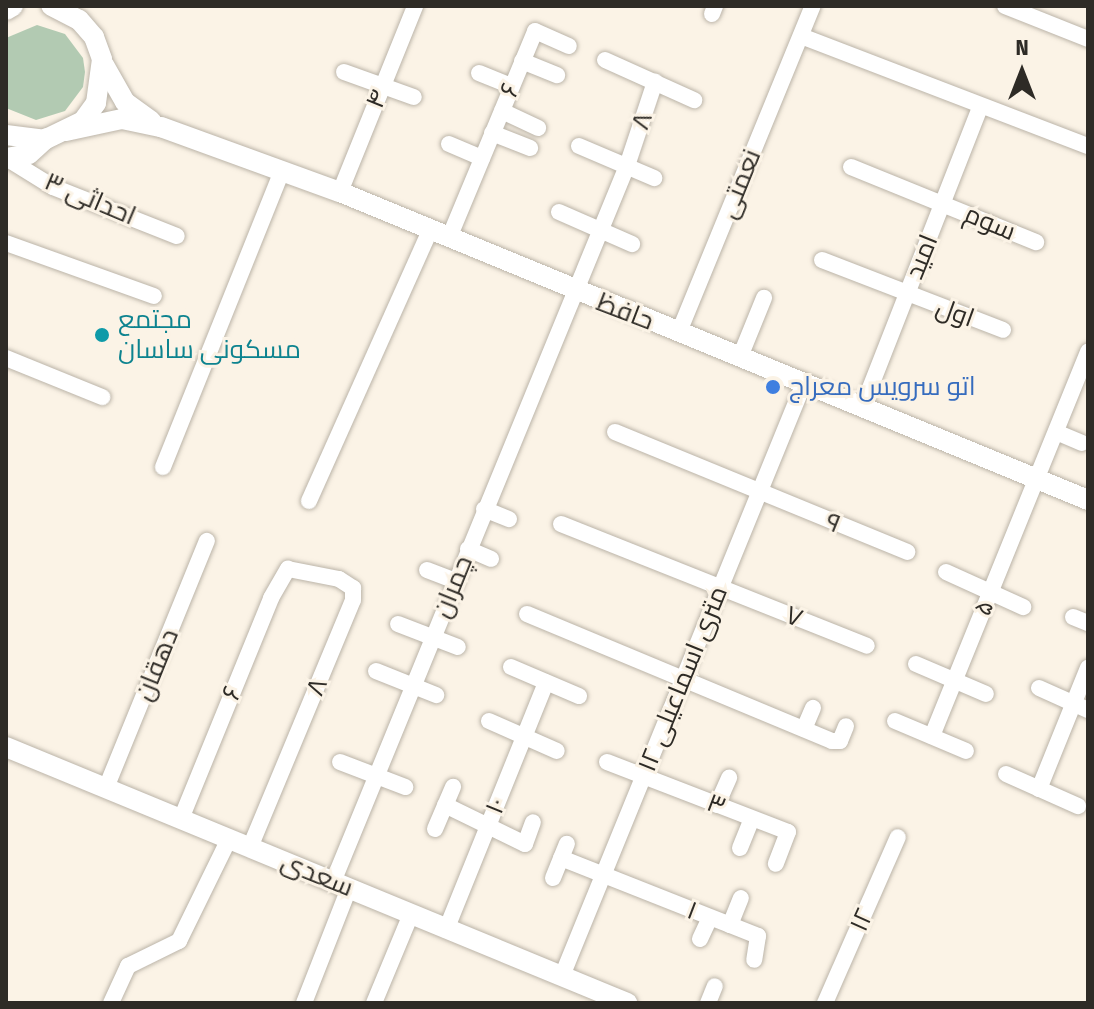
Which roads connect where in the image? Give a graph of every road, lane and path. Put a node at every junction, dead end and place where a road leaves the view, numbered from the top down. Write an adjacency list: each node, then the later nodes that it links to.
1 (13, 6): 7 (street)
2 (51, 6): 9 (street)
3 (82, 6): 9 (street, حافظ)
4 (415, 6): 19 (street, ۴)
5 (813, 6): 8 (street, نعمتی)
6 (1005, 6): 10 (street)
7 (6, 10)
8 (801, 36): 23 (street); 55 (street, نعمتی)
9 (94, 37): 12 (street, حافظ)
10 (1088, 39)
11 (569, 46): 14 (street, ۶)
12 (102, 59): 25 (street, حافظ); 27 (street)
13 (605, 60): 18 (street)
14 (522, 61): 17 (street); 20 (street, ۶)
15 (344, 72): 19 (street)
16 (479, 73): 20 (street)
17 (557, 75)
18 (655, 82): 22 (street); 36 (street, ۸)
19 (382, 86): 21 (street); 40 (street, ۴)
20 (512, 86): 24 (street, ۶)
21 (414, 97)
22 (694, 100)
23 (980, 108): 32 (street); 41 (street, امید)
24 (502, 111): 26 (street); 28 (street, ۶)
25 (161, 127): 27 (street, حافظ); 38 (street, حافظ)
26 (538, 128)
27 (58, 133): 29 (street); 34 (street)
28 (492, 133): 33 (street); 35 (street, ۶)
29 (6, 135)
30 (449, 144): 35 (street)
31 (579, 146): 36 (street)
32 (1088, 146)
33 (530, 148)
34 (6, 158): 45 (street, احداثی ۳)
35 (482, 158): 44 (street, ۶)
36 (627, 166): 39 (street); 43 (street, ۸)
37 (851, 167): 41 (street, سوم)
38 (282, 171): 40 (street, حافظ); 65 (street)
39 (654, 178)
40 (340, 192): 44 (street, حافظ)
41 (944, 204): 46 (street, سوم); 51 (street, امید)
42 (559, 212): 43 (street)
43 (599, 229): 48 (street); 50 (street, ۸)
44 (440, 234): 50 (street, حافظ); 69 (street, ۶)
45 (177, 236)
46 (1036, 242)
47 (6, 243): 52 (street)
48 (632, 244)
49 (822, 260): 51 (street, اول)
50 (572, 292): 55 (street, حافظ); 70 (street, چمران)
51 (907, 295): 54 (street, اول); 61 (street, امید)
52 (154, 296)
53 (764, 298): 57 (street)
54 (1003, 330)
55 (679, 332): 57 (street, حافظ)
56 (1088, 351): 63 (street, ۵)
57 (740, 357): 59 (street, حافظ)
58 (6, 358): 60 (street)
59 (804, 383): 61 (street, حافظ); 67 (street, ۱۲ متری اسماعیلی)
60 (102, 397)
61 (863, 406): 66 (street, حافظ)
62 (615, 432): 67 (street)
63 (1056, 432): 64 (street); 66 (street, ۵)
64 (1082, 443)
65 (163, 467)
66 (1037, 479): 68 (street, حافظ); 82 (street, ۵)
67 (759, 493): 75 (street, ۹); 81 (street, ۱۲ متری اسماعیلی)
68 (1088, 500)
69 (309, 501)
70 (484, 509): 71 (street); 74 (street, چمران)
71 (509, 519)
72 (561, 524): 81 (street)
73 (207, 541): 120 (street, دهقان)
74 (468, 549): 76 (street); 80 (street, چمران)
75 (907, 552)
76 (491, 559)
77 (288, 569): 125 (street, ۶); 132 (street, ۸)
78 (427, 570): 80 (street)
79 (946, 572): 82 (street)
80 (455, 581): 86 (street, چمران)
81 (720, 588): 87 (street, ۷); 93 (street, ۱۲ متری اسماعیلی)
82 (991, 592): 83 (street); 94 (street, ۵)
83 (1023, 607)
84 (527, 614): 93 (street)
85 (398, 624): 86 (street)
86 (432, 637): 88 (street); 96 (street, چمران)
87 (867, 646)
88 (458, 647)
89 (916, 664): 94 (street)
90 (511, 667): 95 (street)
91 (1088, 668): 101 (street)
92 (376, 671): 96 (street)
93 (683, 679): 106 (street); 116 (street, ۱۲ متری اسماعیلی)
94 (955, 680): 98 (street); 108 (street, ۵)
95 (546, 682): 100 (street); 107 (street, ۱۰)
96 (413, 685): 99 (street); 115 (street, چمران)
97 (1039, 688): 101 (street)
98 (986, 694)
99 (436, 695)
100 (579, 696)
101 (1081, 707): 121 (street)
102 (813, 708): 106 (street)
103 (489, 721): 107 (street)
104 (895, 721): 108 (street)
105 (846, 726): 106 (street)
106 (804, 729)
107 (525, 736): 110 (street); 128 (street, ۱۰)
108 (932, 736): 111 (street)
109 (6, 747): 120 (street, سعدی)
110 (557, 751)
111 (966, 751)
112 (340, 762): 115 (street)
113 (607, 762): 116 (street)
114 (1006, 774): 121 (street)
115 (376, 776): 118 (street); 137 (street, چمران)
116 (643, 777): 123 (street, ۳); 135 (street, ۱۲ متری اسماعیلی)
117 (729, 778): 123 (street)
118 (405, 787)
119 (453, 787): 122 (street)
120 (106, 788): 125 (street, سعدی)
121 (1039, 789): 124 (street)
122 (445, 805): 128 (street); 129 (street)
123 (717, 805): 126 (street, ۳)
124 (1078, 806)
125 (181, 819): 131 (street, سعدی)
126 (752, 819): 133 (street); 134 (street, ۳)
127 (533, 822): 128 (street)
128 (488, 826): 142 (street, ۱۰)
129 (435, 829)
130 (898, 837): 152 (street, ۱۲)
131 (229, 839): 132 (street, سعدی); 147 (street)
132 (250, 847): 137 (street, سعدی)
133 (740, 848)
134 (776, 864)
135 (603, 876): 136 (street, ۱); 140 (street, ۱); 145 (street, ۱۲ متری اسماعیلی)
136 (553, 878)
137 (341, 885): 139 (street, سعدی); 148 (street, چمران)
138 (741, 898): 141 (street)
139 (411, 914): 142 (street, سعدی); 149 (street)
140 (710, 918): 141 (street, ۱); 143 (street)
141 (730, 925): 144 (street, ۱)
142 (446, 930): 145 (street, سعدی)
143 (700, 939)
144 (754, 960)
145 (562, 976): 150 (street, سعدی)
146 (715, 986): 151 (street)
147 (111, 1003)
148 (304, 1003)
149 (374, 1003)
150 (627, 1003)
151 (708, 1003)
152 (825, 1003)

